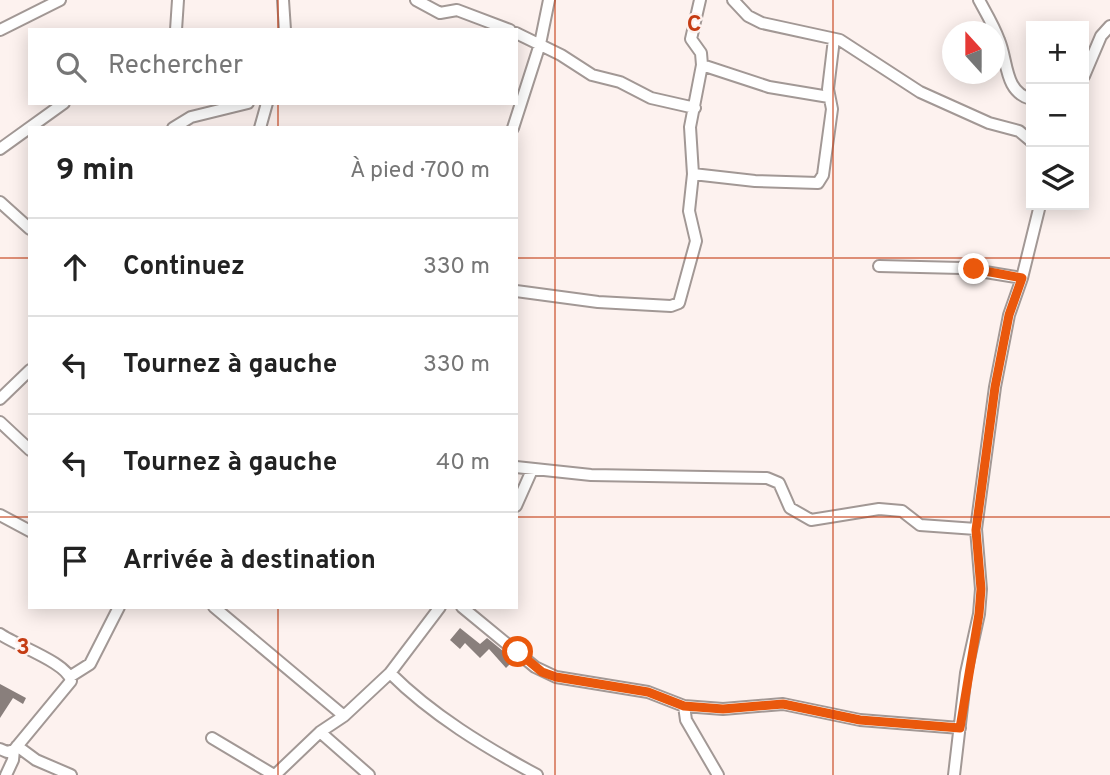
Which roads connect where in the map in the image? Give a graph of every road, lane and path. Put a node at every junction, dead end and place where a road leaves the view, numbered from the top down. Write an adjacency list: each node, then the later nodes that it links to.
1 (60, 0): 13 (street)
2 (178, 0): 10 (street)
3 (283, 0): 11 (street)
4 (416, 0): 12 (street)
5 (550, 0): 16 (street)
6 (700, 0): 18 (street)
7 (733, 0): 15 (street)
8 (979, 0): 19 (street)
9 (1110, 26): 17 (street)
10 (176, 28)
11 (285, 28)
12 (505, 28)
13 (0, 30)
14 (518, 34): 16 (street)
15 (834, 39): 20 (street); 30 (street)
16 (540, 44): 24 (street); 28 (street)
17 (1089, 64)
18 (702, 65): 20 (street); 24 (street)
19 (1026, 96)
20 (829, 97): 32 (street)
21 (61, 105): 25 (street)
22 (240, 105): 26 (street)
23 (266, 105): 27 (street)
24 (695, 108): 32 (street)
25 (32, 126)
26 (176, 126)
27 (261, 126)
28 (514, 126)
29 (28, 129): 31 (street)
30 (1026, 137)
31 (0, 149)
32 (693, 174): 38 (street)
33 (0, 202): 35 (street)
34 (1039, 210): 37 (street)
35 (28, 227)
36 (879, 266): 37 (street)
37 (1022, 278): 48 (street)
38 (518, 291)
39 (28, 372): 40 (street)
40 (0, 399)
41 (0, 422): 42 (street)
42 (28, 448)
43 (518, 467): 44 (street)
44 (532, 470): 45 (street); 48 (street)
45 (518, 502)
46 (0, 515): 47 (street)
47 (28, 530)
48 (976, 530): 58 (street)
49 (118, 609): 55 (street)
50 (216, 609): 57 (street)
51 (438, 609): 54 (street)
52 (464, 609): 56 (street)
53 (0, 634): 55 (street)
54 (390, 673): 57 (street); 67 (street)
55 (71, 676): 61 (street)
56 (684, 706): 58 (street); 68 (street)
57 (344, 716): 59 (street)
58 (960, 728): 69 (street)
59 (320, 732): 63 (street); 66 (street)
60 (212, 738): 66 (street)
61 (15, 748): 62 (street); 64 (street); 65 (street)
62 (0, 749)
63 (362, 773)
64 (6, 775)
65 (71, 775)
66 (274, 775)
67 (537, 775)
68 (718, 775)
69 (954, 775)

